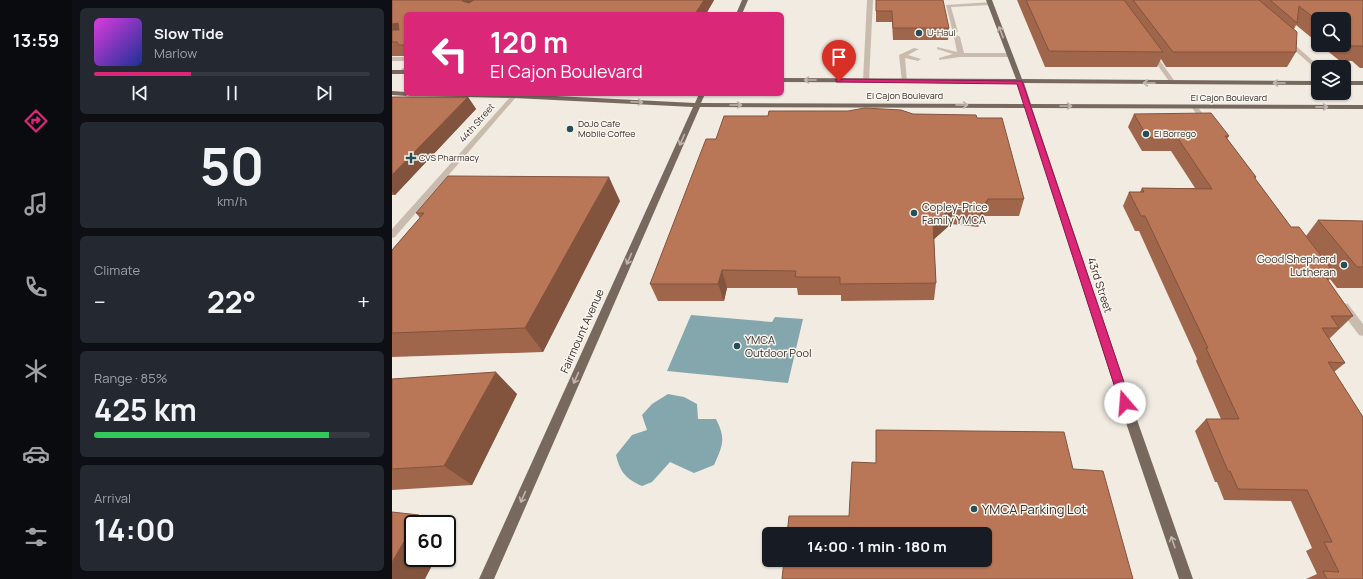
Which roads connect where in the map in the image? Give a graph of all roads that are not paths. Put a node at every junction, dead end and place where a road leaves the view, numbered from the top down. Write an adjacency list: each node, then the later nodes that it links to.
1 (745, 0): 4 (main road)
2 (870, 0): 21 (street)
3 (989, 2): 10 (street); 11 (main road, 43rd Street, one-way to 3)
4 (740, 12)
5 (1280, 34): 16 (street)
6 (1146, 44): 24 (street)
7 (939, 48): 10 (street)
8 (916, 49): 9 (street)
9 (902, 55): 14 (street); 22 (street)
10 (961, 55): 11 (street); 15 (street)
11 (1010, 55): 23 (main road, 43rd Street)
12 (392, 59): 13 (street)
13 (404, 59)
14 (918, 59)
15 (941, 59)
16 (1311, 63)
17 (404, 71): 18 (main road); 19 (main road)
18 (392, 72)
19 (392, 77)
20 (784, 80): 21 (main road, El Cajon Boulevard, one-way to 20)
21 (866, 81): 22 (main road, El Cajon Boulevard)
22 (904, 81): 23 (main road, El Cajon Boulevard)
23 (1020, 82): 24 (main road, El Cajon Boulevard, one-way to 23); 34 (main road, 43rd Street)
24 (1173, 83): 25 (main road, El Cajon Boulevard, one-way to 24)
25 (1311, 83)
26 (1351, 83): 27 (main road)
27 (1363, 83)
28 (392, 93): 29 (main road)
29 (404, 94)
30 (515, 96): 38 (street, 44th Street)
31 (534, 96): 33 (main road, El Cajon Boulevard, one-way to 33)
32 (701, 96): 33 (main road, Fairmount Avenue)
33 (698, 105): 34 (main road, El Cajon Boulevard, one-way to 34); 41 (main road, Fairmount Avenue, one-way to 41)
34 (1027, 106): 35 (main road, El Cajon Boulevard, one-way to 35); 42 (main road, 43rd Street, one-way to 34)
35 (1194, 106): 36 (main road, El Cajon Boulevard, one-way to 36); 37 (street)
36 (1363, 107)
37 (1211, 130)
38 (392, 235)
39 (1337, 297): 40 (street)
40 (1363, 332)
41 (486, 579)
42 (1186, 579)

